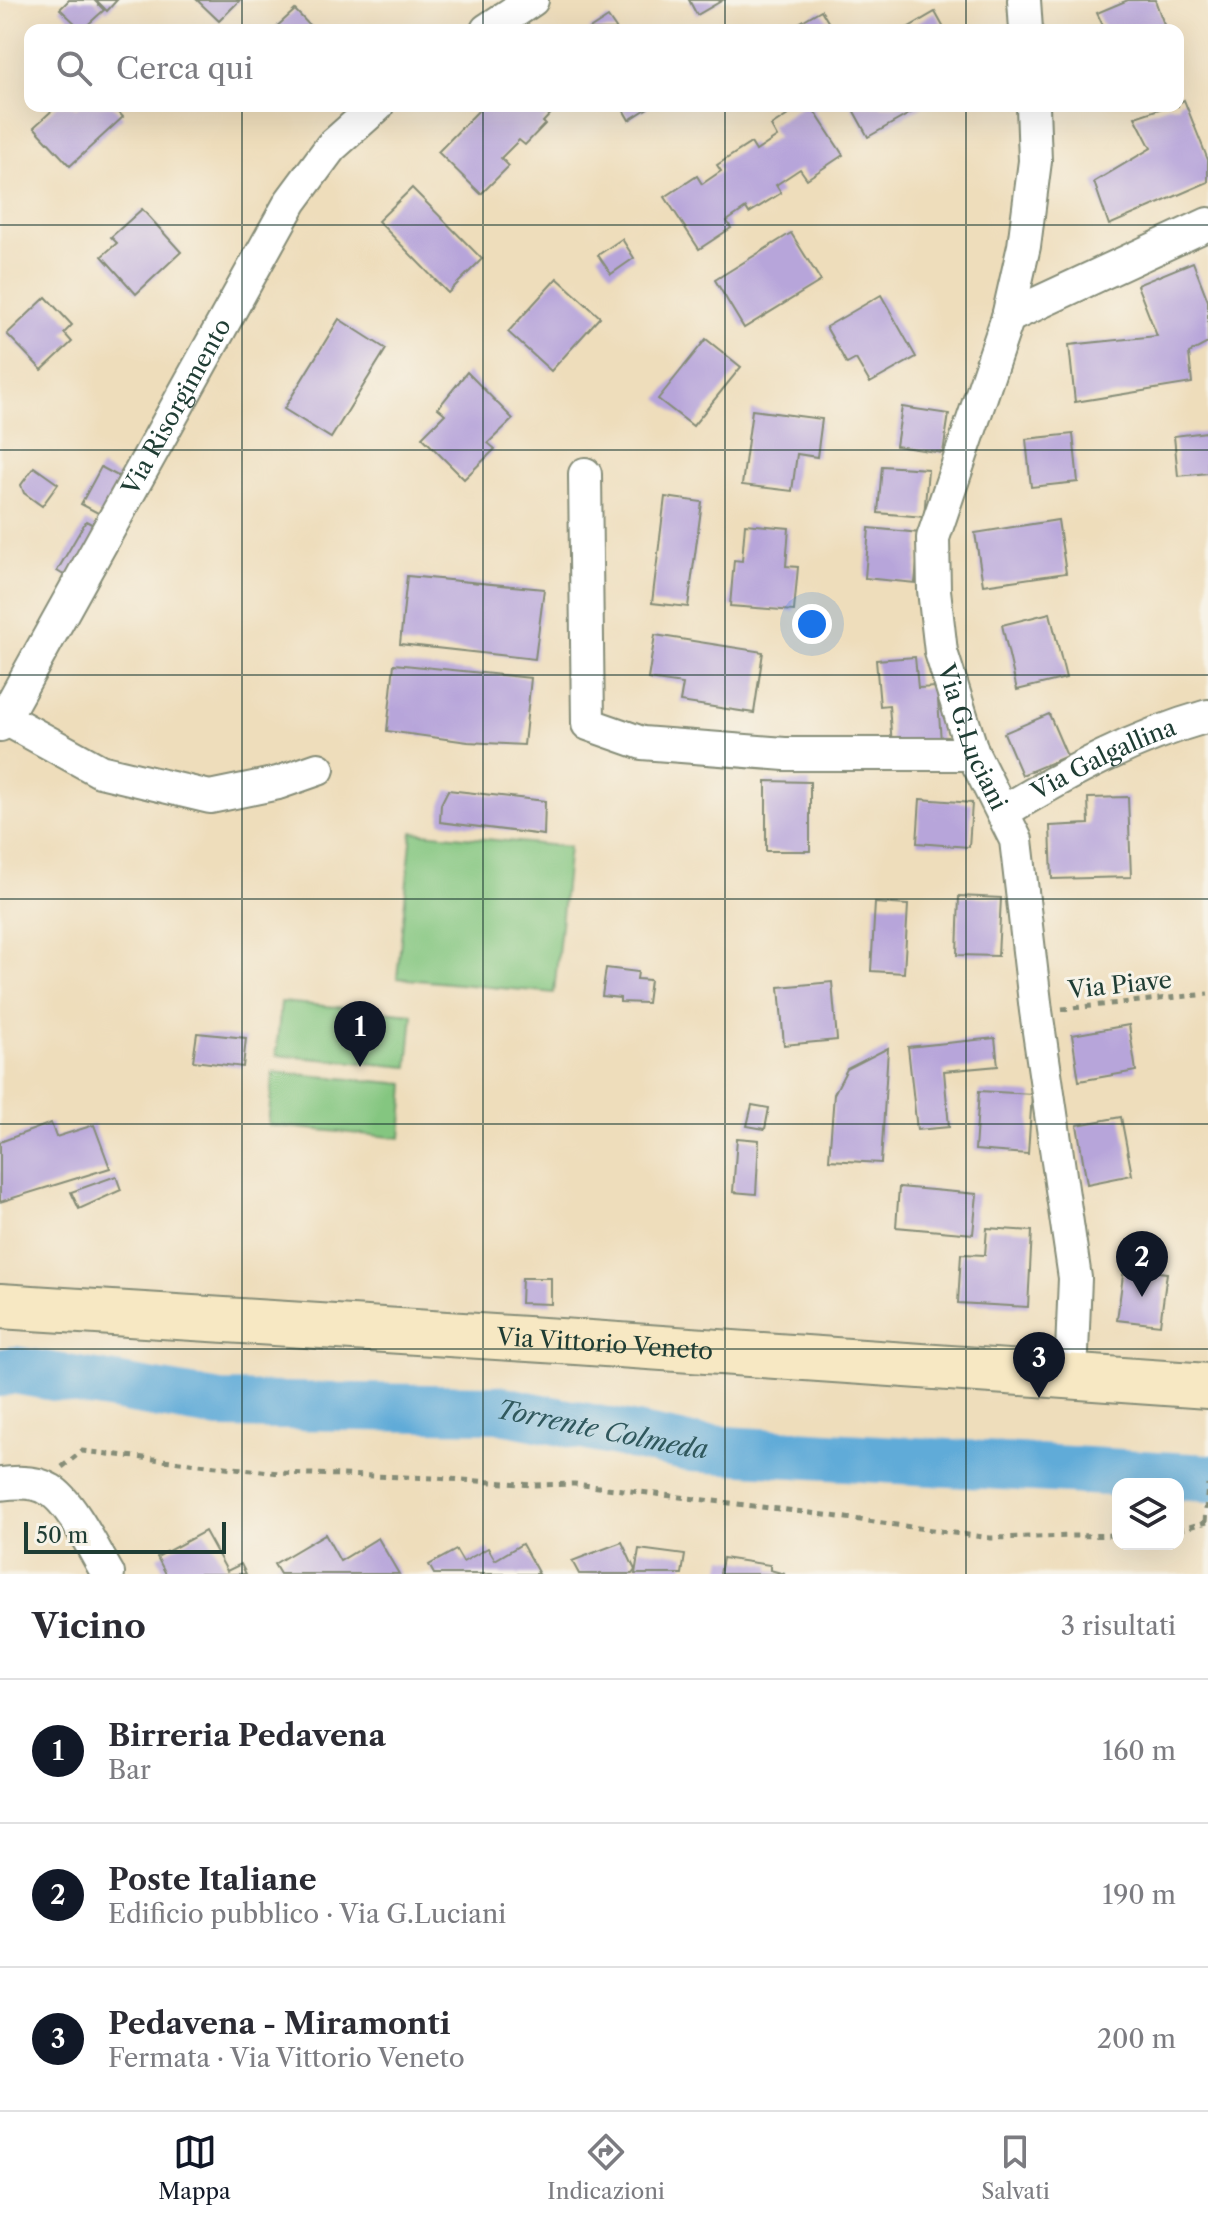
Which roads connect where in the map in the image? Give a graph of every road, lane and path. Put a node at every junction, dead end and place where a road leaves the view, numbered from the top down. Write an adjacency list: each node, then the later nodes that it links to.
1 (532, 0): 3 (street)
2 (1024, 0): 4 (street)
3 (496, 24)
4 (1026, 24)
5 (370, 112): 11 (street, Via Risorgimento)
6 (1033, 112): 8 (street, Via G.Luciani)
7 (1208, 224): 8 (street)
8 (1008, 317): 12 (street, Via G.Luciani)
9 (585, 474): 12 (street)
10 (1208, 716): 14 (street, Via Galgallina)
11 (2, 722): 13 (street)
12 (973, 754): 14 (street, Via G.Luciani)
13 (318, 769)
14 (1003, 812): 16 (street, Via G.Luciani)
15 (1208, 994): 16 (path, Via Piave)
16 (1036, 1011): 18 (street, Via G.Luciani)
17 (0, 1306): 18 (main road, Via Vittorio Veneto)
18 (1071, 1377): 19 (main road, Via Vittorio Veneto)
19 (1208, 1386)
20 (0, 1484): 21 (street)
21 (40, 1485): 25 (path); 26 (street)
22 (1208, 1485): 23 (path)
23 (1206, 1522): 24 (path)
24 (1184, 1528)
25 (1112, 1535)
26 (108, 1574)

